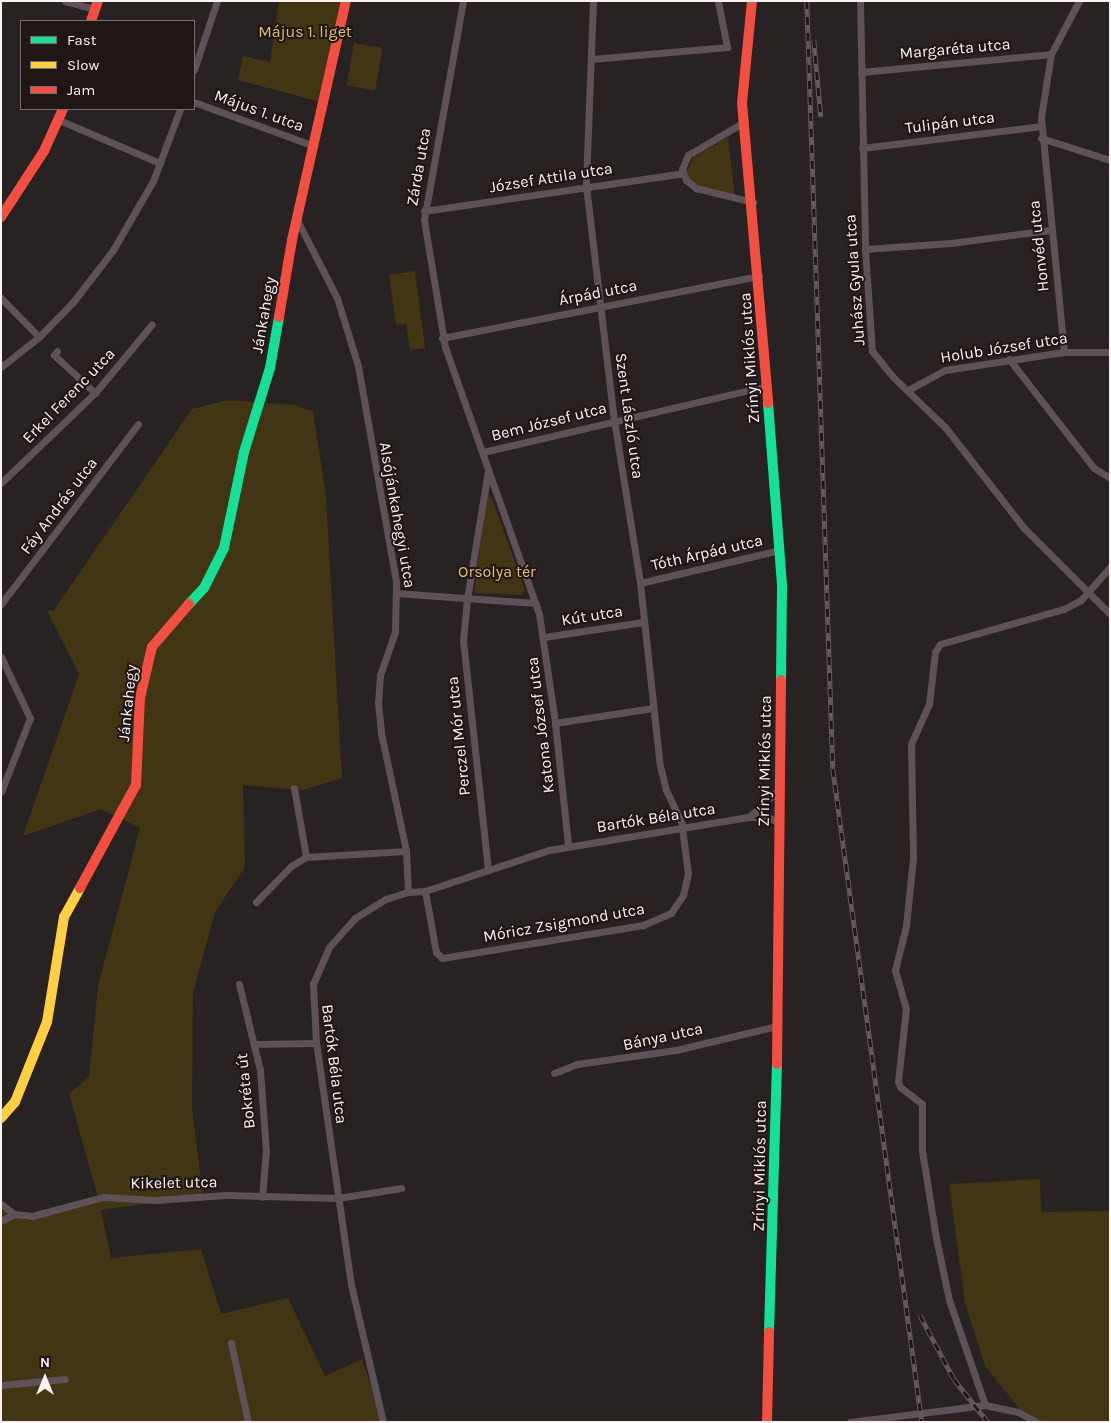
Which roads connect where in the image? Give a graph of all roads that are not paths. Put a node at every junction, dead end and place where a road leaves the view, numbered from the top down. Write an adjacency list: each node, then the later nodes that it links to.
1 (65, 1): 10 (street)
2 (217, 1): 14 (street)
3 (346, 1): 23 (main road, Jánkahegy)
4 (463, 1): 30 (street, Zárda utca)
5 (593, 1): 13 (street, Szent László utca)
6 (718, 1): 13 (street)
7 (752, 1): 20 (main road, Zrínyi Miklós utca)
8 (860, 1): 15 (street, Juhász Gyula utca)
9 (1079, 1): 12 (street, Honvéd utca)
10 (96, 5): 11 (main road)
11 (91, 20)
12 (1051, 54): 15 (street, Margaréta utca); 21 (street, Honvéd utca)
13 (592, 59): 28 (street, Szent László utca)
14 (195, 67)
15 (861, 72): 24 (street, Juhász Gyula utca)
16 (195, 102): 23 (street, Május 1. utca)
17 (63, 110): 19 (main road)
18 (180, 110): 26 (street)
19 (59, 120): 26 (street); 31 (main road)
20 (744, 122): 27 (street); 29 (main road, Zrínyi Miklós utca)
21 (1040, 126): 22 (street, Honvéd utca); 24 (street, Tulipán utca)
22 (1041, 138): 25 (street); 33 (street, Honvéd utca)
23 (314, 146): 32 (main road, Jánkahegy)
24 (862, 148): 34 (street, Juhász Gyula utca)
25 (1110, 160)
26 (160, 163): 39 (street)
27 (683, 173): 28 (street, József Attila utca); 29 (street)
28 (586, 186): 30 (street, József Attila utca); 37 (street, Szent László utca)
29 (753, 202): 35 (main road, Zrínyi Miklós utca)
30 (424, 211): 40 (street, Zárda utca)
31 (1, 217)
32 (296, 227): 59 (street, Alsójánkahegyi utca); 87 (main road, Jánkahegy)
33 (1050, 230): 34 (street); 42 (street, Honvéd utca)
34 (865, 249): 47 (street, Juhász Gyula utca)
35 (759, 276): 37 (street, Árpád utca); 46 (main road, Zrínyi Miklós utca)
36 (1, 298): 39 (street)
37 (602, 306): 40 (street, Árpád utca); 49 (street, Szent László utca)
38 (152, 324): 48 (street, Erkel Ferenc utca)
39 (39, 337): 45 (street)
40 (442, 338): 51 (street, Zárda utca)
41 (57, 351): 48 (street)
42 (1064, 352): 43 (street, Holub József utca); 44 (street, Holub József utca)
43 (1110, 352)
44 (1009, 359): 47 (street, Holub József utca); 53 (street)
45 (1, 367)
46 (767, 386): 49 (street, Bem József utca); 55 (main road, Zrínyi Miklós utca)
47 (908, 390): 58 (street, Juhász Gyula utca)
48 (95, 393): 54 (street, Erkel Ferenc utca)
49 (614, 420): 51 (street, Bem József utca); 57 (street, Szent László utca)
50 (138, 424): 62 (street, Fáy András utca)
51 (483, 452): 52 (street)
52 (488, 470): 60 (street); 61 (street)
53 (1110, 478)
54 (1, 483)
55 (780, 550): 57 (street, Tóth Árpád utca); 70 (main road, Zrínyi Miklós utca)
56 (1110, 567): 58 (street)
57 (640, 583): 64 (street, Szent László utca)
58 (1088, 592): 63 (street, Juhász Gyula utca); 97 (street)
59 (396, 593): 60 (street); 76 (street, Alsójánkahegyi utca)
60 (467, 598): 61 (street); 78 (street, Perczel Mór utca)
61 (536, 603): 65 (street, Katona József utca)
62 (1, 604)
63 (1110, 614)
64 (643, 622): 65 (street, Kút utca); 67 (street, Szent László utca)
65 (544, 637): 68 (street, Katona József utca)
66 (1, 657): 71 (street)
67 (654, 708): 68 (street); 74 (street, Szent László utca)
68 (555, 723): 75 (street, Katona József utca)
69 (294, 788): 77 (street)
70 (780, 790): 72 (street); 73 (main road, Zrínyi Miklós utca)
71 (1, 792)
72 (748, 817): 73 (street); 74 (street, Bartók Béla utca)
73 (779, 823): 83 (main road, Zrínyi Miklós utca)
74 (683, 828): 75 (street, Bartók Béla utca); 79 (street, Móricz Zsigmond utca)
75 (568, 845): 78 (street, Bartók Béla utca)
76 (406, 851): 77 (street); 80 (street, Alsójánkahegyi utca)
77 (306, 857): 81 (street)
78 (488, 870): 79 (street, Bartók Béla utca)
79 (426, 891): 80 (street, Bartók Béla utca)
80 (408, 892): 84 (street, Bartók Béla utca)
81 (256, 902)
82 (239, 984): 85 (street, Bokréta út)
83 (777, 1026): 86 (street, Bánya utca); 100 (main road, Zrínyi Miklós utca)
84 (316, 1043): 85 (street); 90 (street, Bartók Béla utca)
85 (255, 1044): 89 (street, Bokréta út)
86 (554, 1073)
87 (1, 1118)
88 (401, 1188): 90 (street, Kikelet utca)
89 (262, 1197): 90 (street, Kikelet utca); 92 (street, Kikelet utca)
90 (338, 1198): 99 (street, Bartók Béla utca)
91 (1, 1204): 92 (street)
92 (14, 1214): 93 (street, Kikelet utca)
93 (1, 1221)
94 (231, 1343): 98 (street)
95 (65, 1379): 96 (street)
96 (1, 1385)
97 (985, 1404): 101 (street); 102 (street)
98 (248, 1422)
99 (383, 1422)
100 (767, 1422)
101 (850, 1422)
102 (1037, 1422)

